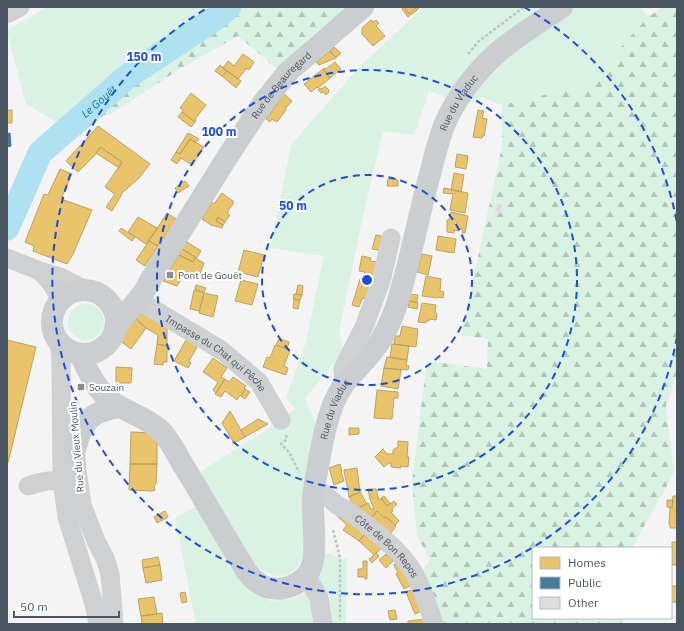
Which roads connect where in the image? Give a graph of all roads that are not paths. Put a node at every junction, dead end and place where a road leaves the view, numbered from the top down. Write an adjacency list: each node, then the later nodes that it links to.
1 (20, 7): 4 (street)
2 (363, 7): 8 (main road, Rue de Beauregard)
3 (562, 7): 16 (main road, Rue du Viaduc)
4 (7, 14)
5 (391, 238): 16 (street)
6 (11, 259): 7 (street)
7 (40, 271): 9 (street); 11 (street)
8 (151, 278): 9 (main road); 10 (main road, Rue de Beauregard)
9 (94, 293): 11 (main road); 12 (main road)
10 (138, 300): 12 (main road, Rue de Beauregard); 19 (street, Impasse du Chat qui Pêche)
11 (58, 303): 13 (main road)
12 (115, 328): 14 (main road)
13 (58, 340): 15 (main road); 21 (street, Rue du Vieux Moulin)
14 (103, 348): 15 (main road); 17 (main road)
15 (80, 354): 17 (main road); 20 (street, Rue du Vieux Moulin)
16 (344, 385): 23 (main road, Rue du Viaduc)
17 (101, 390): 18 (main road)
18 (120, 407): 20 (main road); 25 (main road)
19 (281, 420)
20 (75, 449): 24 (street, Rue du Vieux Moulin)
21 (62, 481): 22 (street); 24 (street, Rue du Vieux Moulin); 26 (street, Rue du Vieux Moulin)
22 (28, 486)
23 (314, 488): 25 (main road, Rue du Viaduc); 29 (street, Côte de Bon Repos)
24 (96, 541): 27 (street, Rue du Vieux Moulin)
25 (307, 576): 28 (street)
26 (98, 624)
27 (114, 624)
28 (323, 624)
29 (434, 624)

